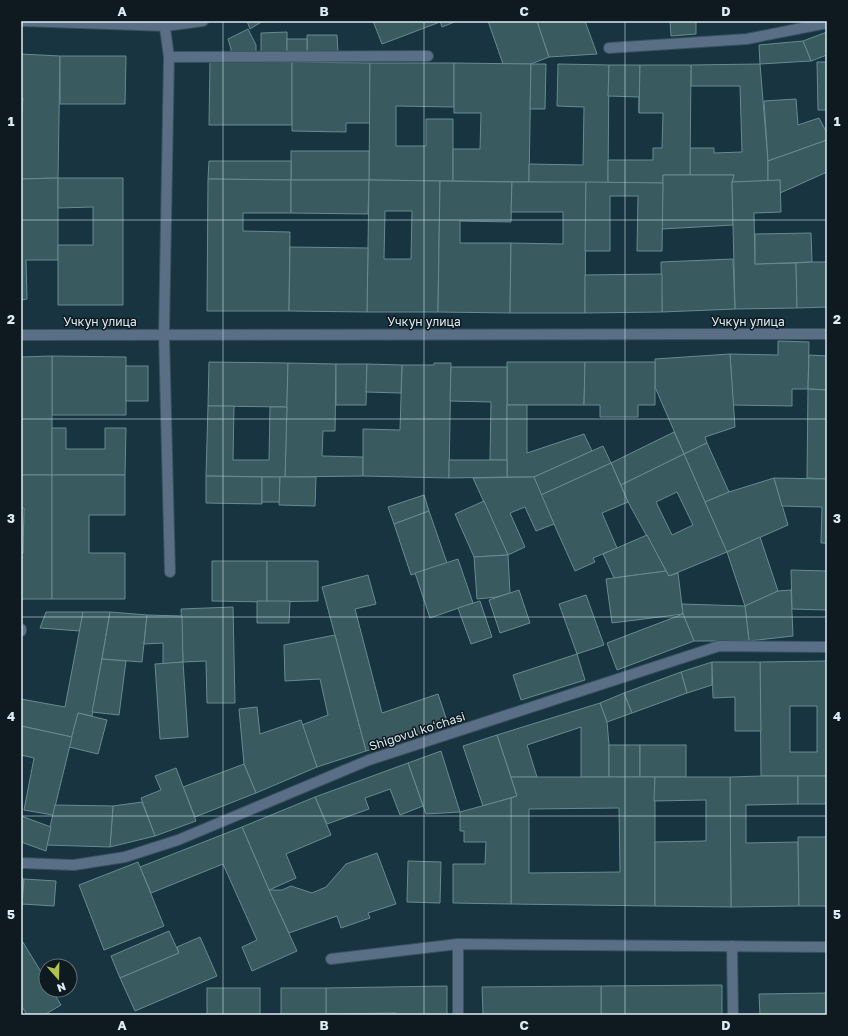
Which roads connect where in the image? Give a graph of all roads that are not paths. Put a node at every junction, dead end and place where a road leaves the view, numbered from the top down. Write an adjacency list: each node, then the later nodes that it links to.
1 (21, 21): 3 (street)
2 (203, 21): 3 (street)
3 (165, 23): 7 (street)
4 (827, 23): 5 (street)
5 (609, 48)
6 (428, 56): 7 (street)
7 (169, 57): 8 (street)
8 (164, 334): 9 (street, Учкун улица); 10 (street, Учкун улица); 11 (street)
9 (827, 334)
10 (21, 335)
11 (170, 572)
12 (827, 647): 13 (street, Shigovul koʻchasi)
13 (21, 863)
14 (458, 944): 15 (street); 17 (street); 18 (street)
15 (732, 946): 16 (street); 19 (street)
16 (827, 947)
17 (331, 959)
18 (458, 1015)
19 (733, 1015)

